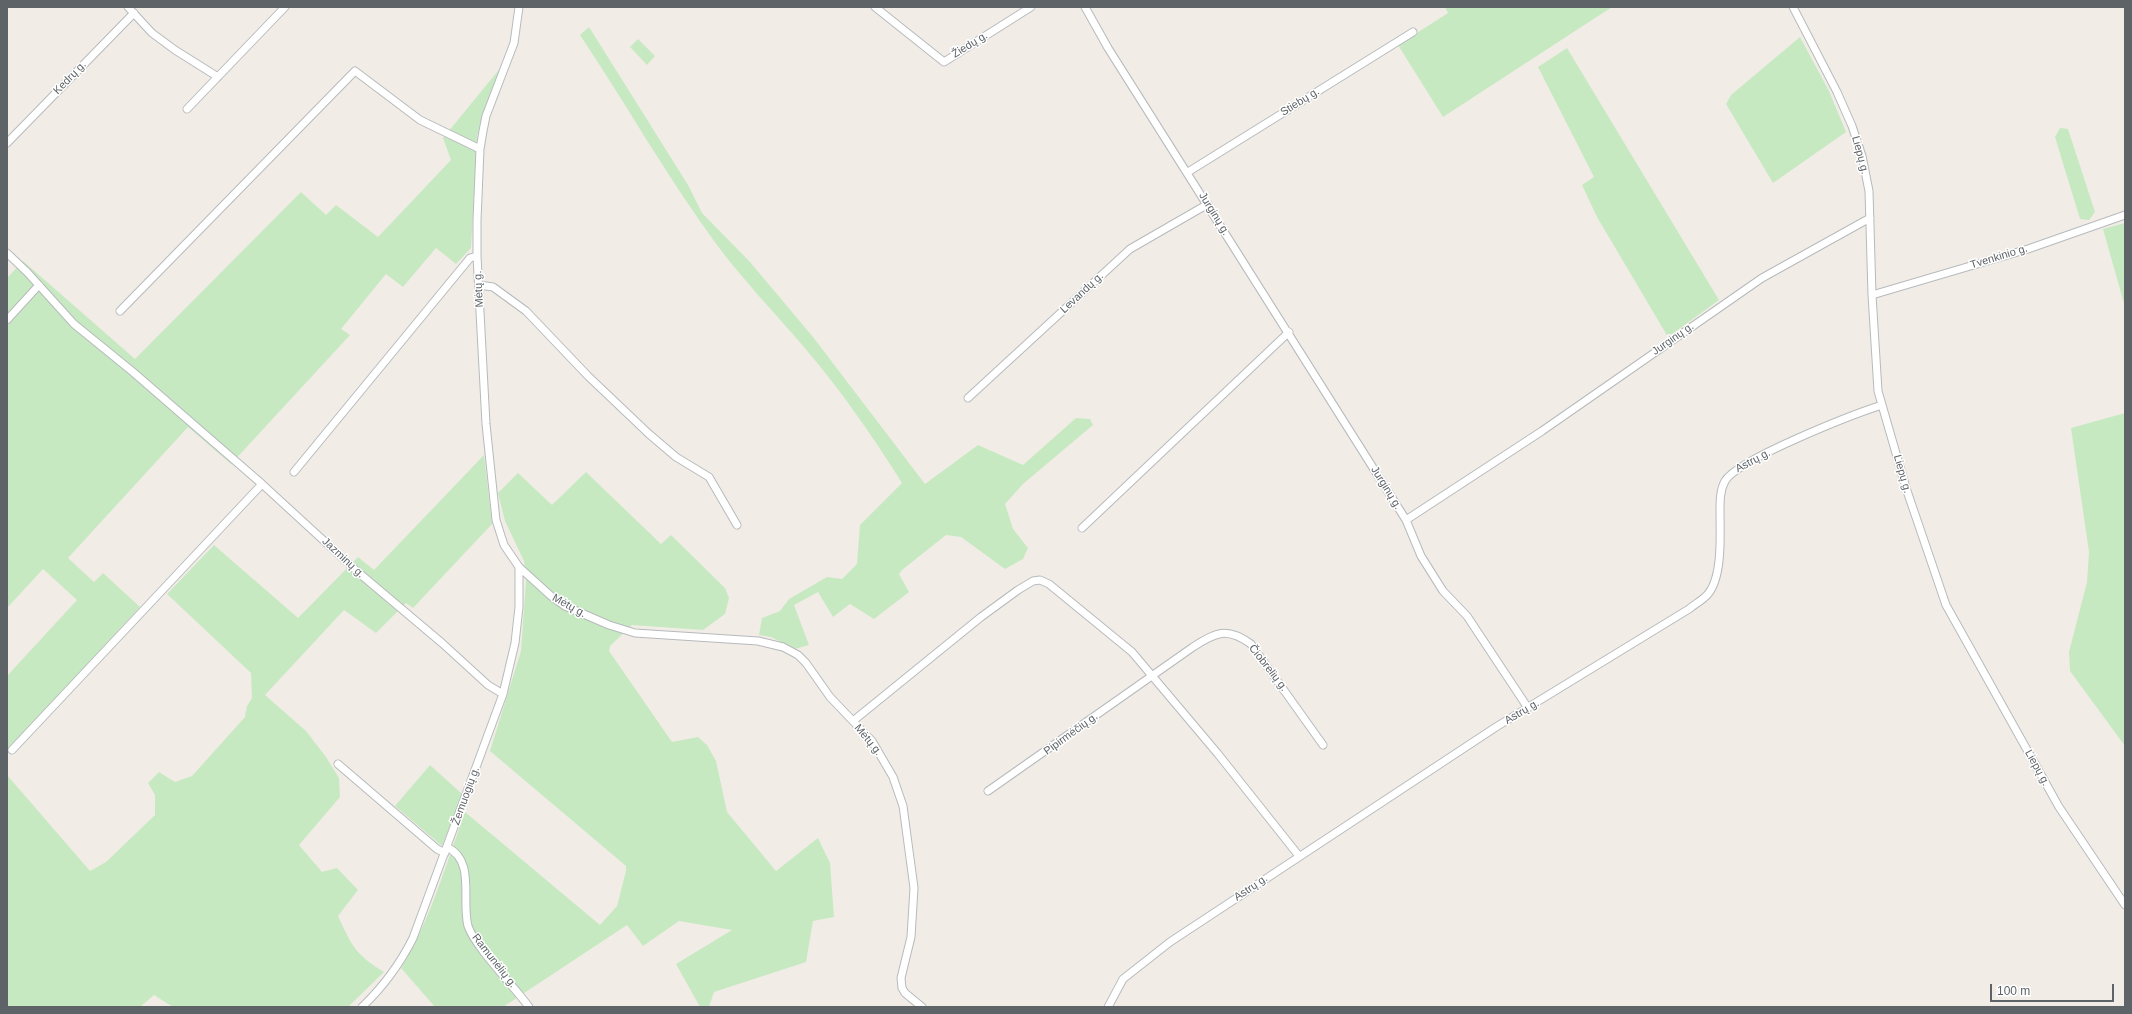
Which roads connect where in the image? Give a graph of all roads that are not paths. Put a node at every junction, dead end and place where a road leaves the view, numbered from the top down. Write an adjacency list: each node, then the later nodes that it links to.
1 (128, 7): 8 (street)
2 (285, 7): 10 (street)
3 (519, 7): 13 (street, Mėtų g.)
4 (875, 7): 5 (street, Žiedų g.)
5 (1031, 7)
6 (1085, 7): 14 (street, Jurginų g.)
7 (1793, 7): 17 (street, Liepų g.)
8 (134, 13): 10 (street); 12 (street, Kedrų g.)
9 (1413, 32): 14 (street, Stiebų g.)
10 (218, 76): 11 (street)
11 (187, 109)
12 (7, 143)
13 (480, 149): 19 (street, Mėtų g.); 23 (street)
14 (1188, 172): 15 (street, Jurginų g.)
15 (1208, 204): 25 (street, Jurginų g.); 26 (street, Levandų g.)
16 (2125, 215): 22 (street, Tvenkinio g.)
17 (1870, 218): 22 (street, Liepų g.); 30 (street, Jurginų g.)
18 (7, 253): 20 (street, Jazminų g.)
19 (477, 256): 21 (street, Mėtų g.); 28 (street)
20 (39, 285): 24 (street); 29 (street, Jazminų g.)
21 (479, 285): 31 (street); 33 (street, Mėtų g.)
22 (1872, 295): 27 (street, Liepų g.)
23 (120, 311)
24 (7, 320)
25 (1289, 332): 30 (street, Jurginų g.); 32 (street)
26 (968, 398)
27 (1882, 406): 36 (street, Astrų g.); 44 (street, Liepų g.)
28 (294, 472)
29 (262, 484): 35 (street, Jazminų g.); 39 (street)
30 (1406, 520): 36 (street)
31 (737, 525)
32 (1082, 528)
33 (519, 566): 35 (street, Žemuogių g.); 37 (street, Mėtų g.)
34 (1152, 675): 37 (street); 38 (street, Čiobrelių g.); 41 (street, Pipirmėčių g.); 43 (street)
35 (503, 694): 42 (street, Žemuogių g.)
36 (1528, 708): 43 (street, Astrų g.)
37 (853, 721): 47 (street, Mėtų g.)
38 (1323, 745)
39 (12, 750)
40 (338, 764): 42 (street, Ramunėlių g.)
41 (988, 791)
42 (446, 850): 45 (street, Žemuogių g.); 46 (street, Ramunėlių g.)
43 (1299, 856): 48 (street, Astrų g.)
44 (2125, 905)
45 (362, 1007)
46 (529, 1007)
47 (922, 1007)
48 (1108, 1007)

